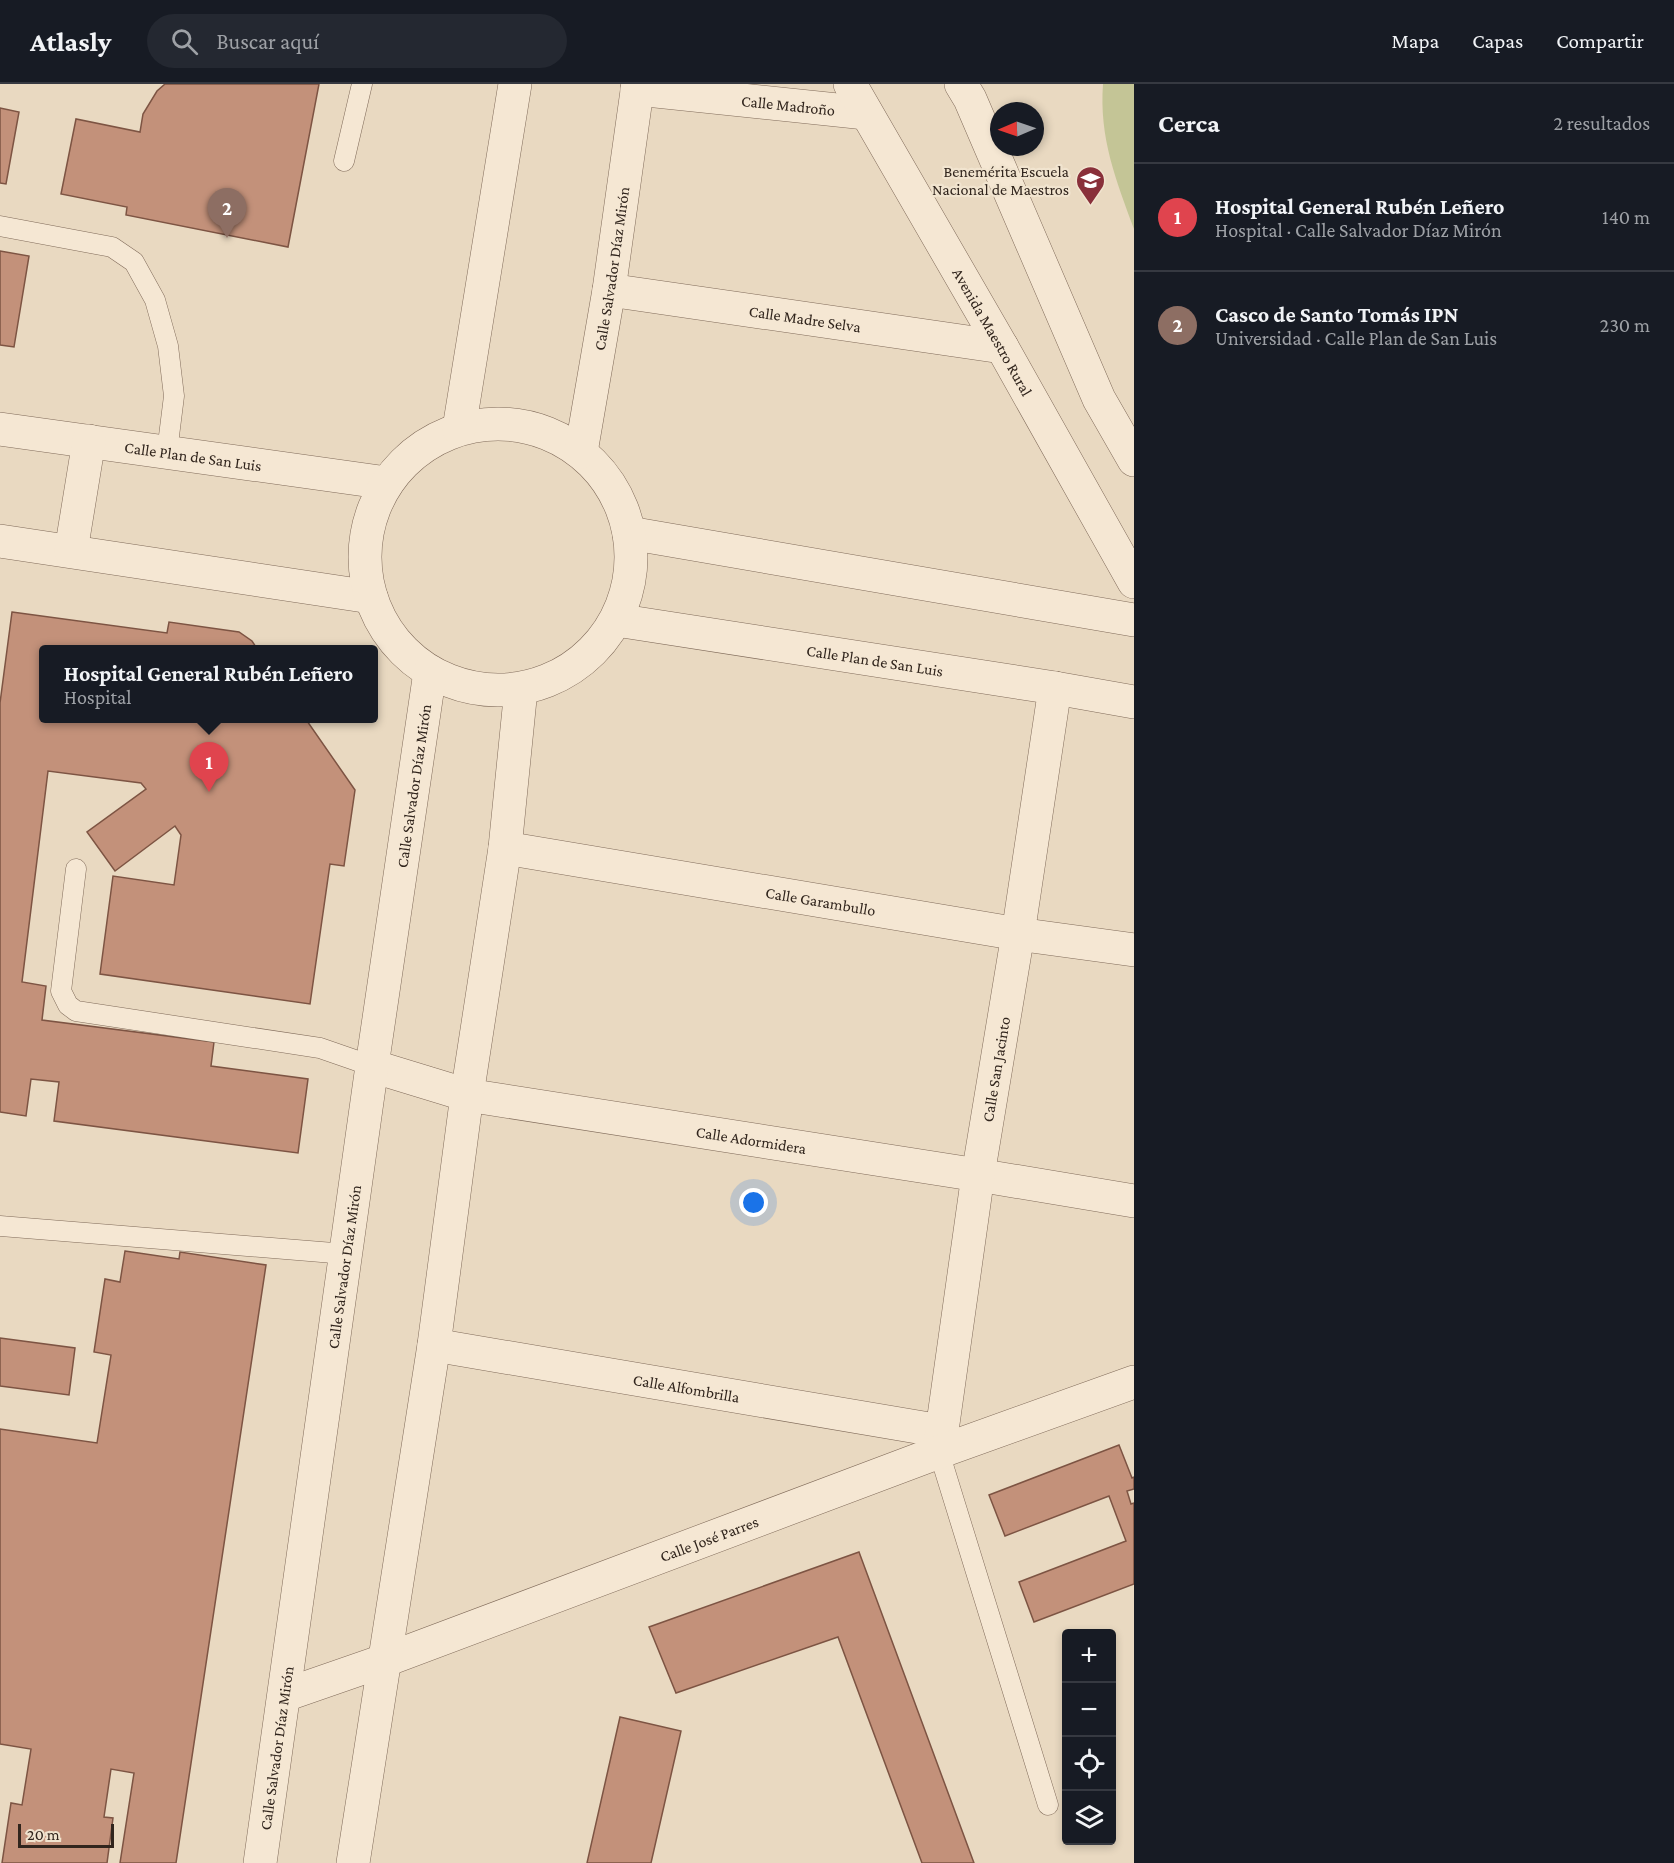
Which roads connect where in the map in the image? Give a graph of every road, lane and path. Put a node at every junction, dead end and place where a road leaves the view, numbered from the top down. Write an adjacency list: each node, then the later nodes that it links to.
1 (362, 84): 7 (lane)
2 (515, 84): 12 (street)
3 (850, 84): 6 (street, Avenida Maestro Rural)
4 (961, 84): 16 (street)
5 (638, 87): 6 (street, Calle Madroño); 9 (street, Calle Salvador Díaz Mirón)
6 (866, 112): 10 (street, Avenida Maestro Rural)
7 (344, 161)
8 (0, 226): 14 (lane)
9 (609, 290): 10 (street, Calle Madre Selva); 15 (street, Calle Salvador Díaz Mirón)
10 (1002, 346): 21 (street, Avenida Maestro Rural)
11 (0, 429): 13 (street, Calle Plan de San Luis)
12 (459, 429): 15 (street); 17 (street)
13 (89, 441): 14 (street, Calle Plan de San Luis); 20 (street)
14 (166, 452): 17 (street, Calle Plan de San Luis)
15 (581, 452): 18 (street)
16 (1134, 460)
17 (387, 483): 22 (street)
18 (629, 533): 23 (street); 24 (street)
19 (0, 541): 20 (street)
20 (71, 551): 22 (street)
21 (1134, 582)
22 (371, 597): 25 (street)
23 (616, 620): 26 (street, Calle Plan de San Luis); 27 (street)
24 (1134, 620)
25 (430, 672): 27 (street); 33 (street, Calle Salvador Díaz Mirón)
26 (1055, 688): 28 (street, Calle Plan de San Luis); 31 (street, Calle San Jacinto)
27 (521, 689): 29 (street)
28 (1134, 702)
29 (505, 848): 31 (street, Calle Garambullo); 34 (street)
30 (76, 869): 33 (lane)
31 (1018, 934): 32 (street, Calle Garambullo); 35 (street, Calle San Jacinto)
32 (1134, 950)
33 (372, 1066): 34 (street, Calle Adormidera); 38 (street, Calle Salvador Díaz Mirón)
34 (467, 1095): 35 (street, Calle Adormidera); 39 (street)
35 (978, 1174): 36 (street, Calle Adormidera); 41 (street, Calle San Jacinto)
36 (1134, 1201)
37 (0, 1226): 38 (lane)
38 (346, 1254): 43 (street, Calle Salvador Díaz Mirón)
39 (434, 1345): 41 (street, Calle Alfombrilla); 42 (street)
40 (1134, 1382): 41 (street, Calle José Parres)
41 (940, 1441): 42 (street, Calle José Parres); 44 (lane)
42 (383, 1660): 43 (street, Calle José Parres); 46 (street)
43 (285, 1695): 45 (street, Calle Salvador Díaz Mirón)
44 (1048, 1805)
45 (260, 1863)
46 (353, 1863)

